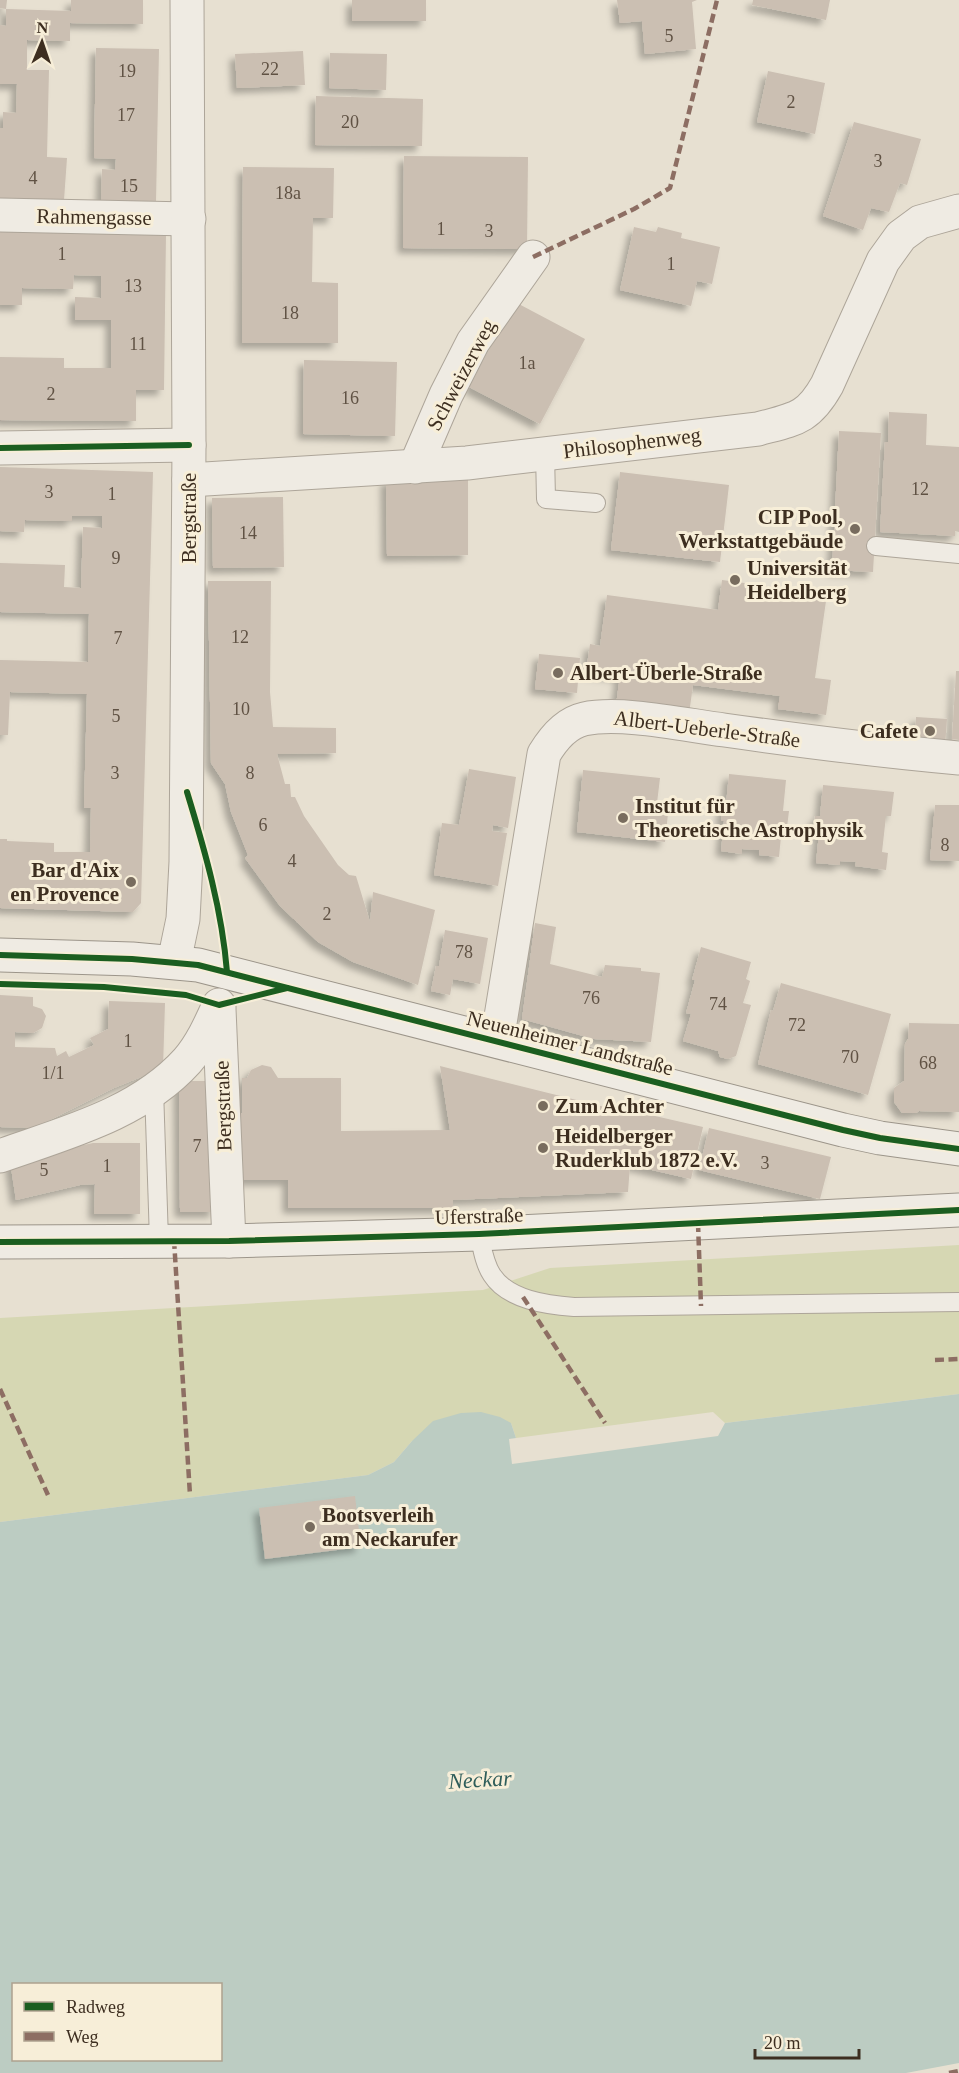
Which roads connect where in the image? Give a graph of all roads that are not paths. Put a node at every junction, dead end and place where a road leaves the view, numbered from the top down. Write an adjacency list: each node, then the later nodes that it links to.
1 (187, 0): 4 (street, Bergstraße)
2 (959, 211): 8 (street, Philosophenweg)
3 (0, 214): 4 (street, Rahmengasse)
4 (189, 219): 6 (street, Bergstraße)
5 (533, 257): 9 (street, Schweizerweg)
6 (189, 445): 7 (street); 10 (street, Bergstraße)
7 (0, 448)
8 (545, 453): 9 (street, Philosophenweg); 11 (lane)
9 (415, 467): 10 (street, Philosophenweg)
10 (189, 480): 16 (street, Bergstraße)
11 (596, 503)
12 (876, 546): 13 (lane)
13 (959, 554)
14 (959, 758): 19 (street, Albert-Ueberle-Straße)
15 (0, 955): 16 (street, Neuenheimer Landstraße)
16 (174, 962): 17 (street, Neuenheimer Landstraße)
17 (227, 972): 18 (street, Bergstraße); 19 (street, Neuenheimer Landstraße)
18 (219, 1005): 20 (street); 26 (street, Bergstraße)
19 (497, 1041): 21 (street, Neuenheimer Landstraße)
20 (154, 1089): 22 (street); 25 (lane)
21 (959, 1149)
22 (0, 1156)
23 (959, 1210): 24 (street, Uferstraße)
24 (479, 1233): 26 (street, Uferstraße); 28 (lane)
25 (159, 1240): 26 (street, Uferstraße); 27 (street, Uferstraße)
26 (229, 1241)
27 (0, 1242)
28 (959, 1302)

